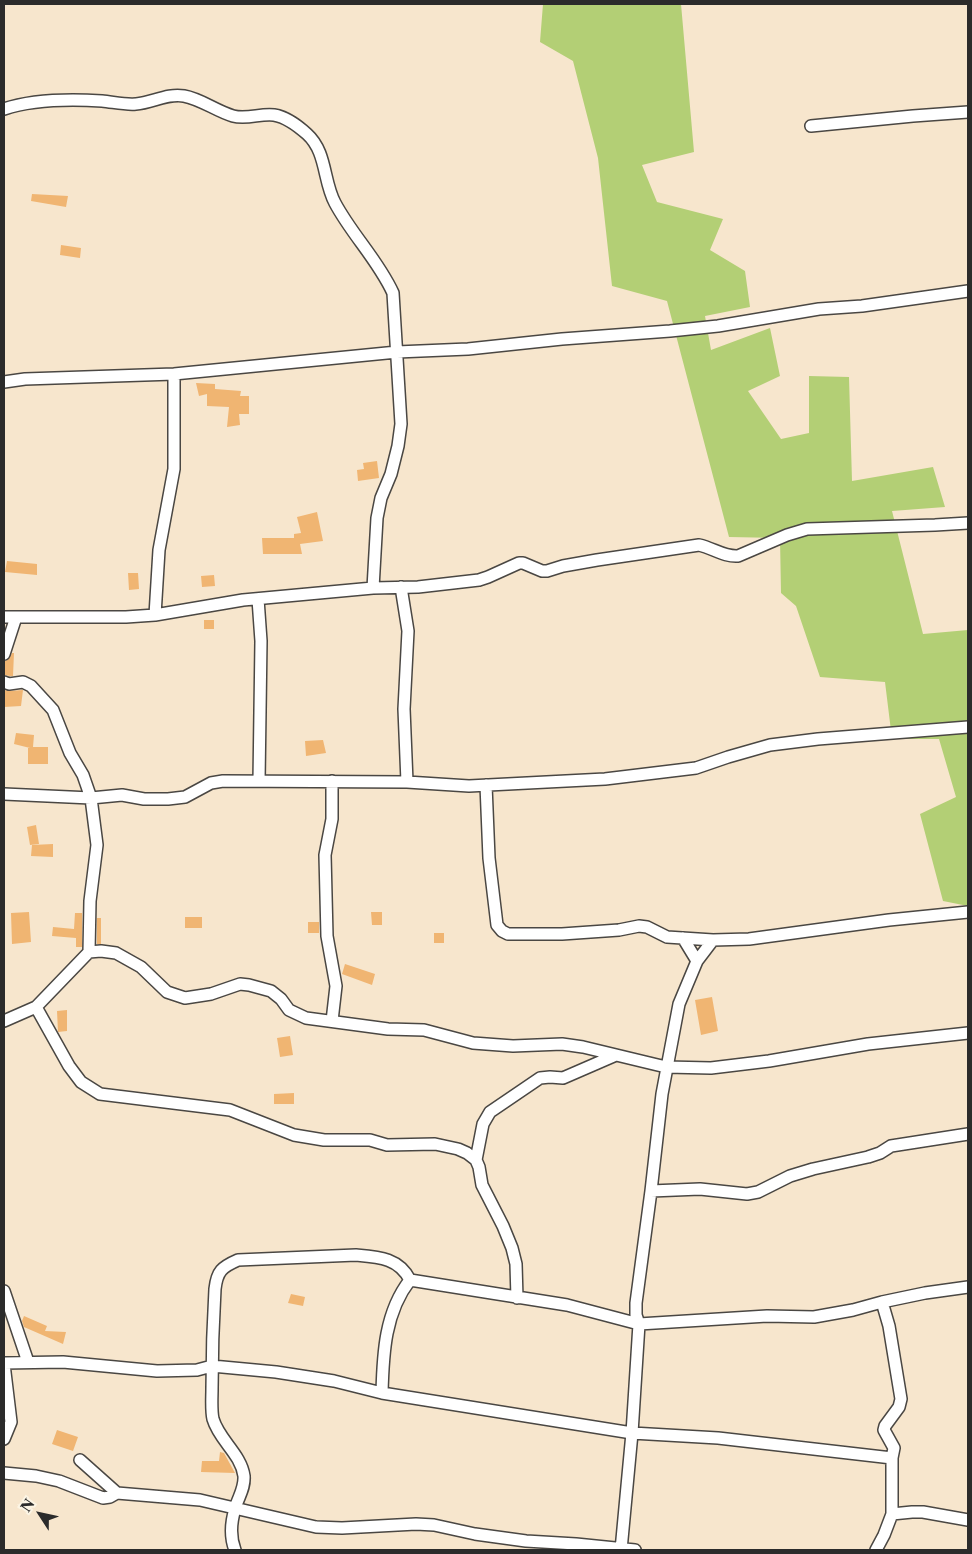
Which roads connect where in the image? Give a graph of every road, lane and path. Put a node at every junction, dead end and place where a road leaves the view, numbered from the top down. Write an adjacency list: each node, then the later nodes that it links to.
1 (4, 109): 5 (street)
2 (968, 112): 3 (street)
3 (811, 126)
4 (968, 291): 5 (street)
5 (397, 352): 6 (street); 10 (street)
6 (174, 374): 7 (street); 12 (street)
7 (4, 382)
8 (968, 523): 9 (street)
9 (401, 587): 10 (street); 20 (street)
10 (373, 588): 11 (street)
11 (258, 599): 12 (street); 18 (street)
12 (155, 615): 14 (street)
13 (4, 617): 14 (street)
14 (16, 618): 15 (street)
15 (4, 654)
16 (4, 682): 23 (street)
17 (968, 727): 21 (street)
18 (260, 781): 19 (street); 23 (street)
19 (332, 782): 20 (street); 31 (street)
20 (407, 782): 21 (street)
21 (486, 785): 25 (street)
22 (4, 794): 23 (street)
23 (91, 798): 27 (street)
24 (968, 912): 26 (street)
25 (683, 938): 26 (street); 28 (street)
26 (713, 940): 28 (street)
27 (89, 952): 29 (street); 31 (street)
28 (696, 961): 34 (street)
29 (36, 1007): 30 (street); 36 (street)
30 (4, 1021)
31 (332, 1021): 33 (street)
32 (968, 1032): 34 (street)
33 (616, 1055): 34 (street); 36 (street)
34 (666, 1067): 37 (street)
35 (968, 1134): 37 (street)
36 (476, 1160): 41 (street)
37 (651, 1191): 43 (street)
38 (410, 1280): 41 (street); 46 (street); 47 (street)
39 (968, 1287): 42 (street)
40 (4, 1291): 44 (street)
41 (517, 1298): 43 (street)
42 (882, 1302): 43 (street); 50 (street)
43 (639, 1324): 48 (street)
44 (28, 1362): 45 (street); 46 (street)
45 (4, 1364): 49 (street)
46 (212, 1366): 47 (street); 54 (street)
47 (382, 1393): 48 (street)
48 (632, 1433): 50 (street); 57 (street)
49 (4, 1439)
50 (892, 1458): 55 (street)
51 (80, 1460): 53 (street)
52 (4, 1473): 53 (street)
53 (117, 1493): 54 (street)
54 (235, 1509): 57 (street); 58 (street)
55 (892, 1514): 56 (street); 60 (street)
56 (968, 1520)
57 (622, 1549): 59 (street)
58 (235, 1550)
59 (635, 1550)
60 (876, 1550)

